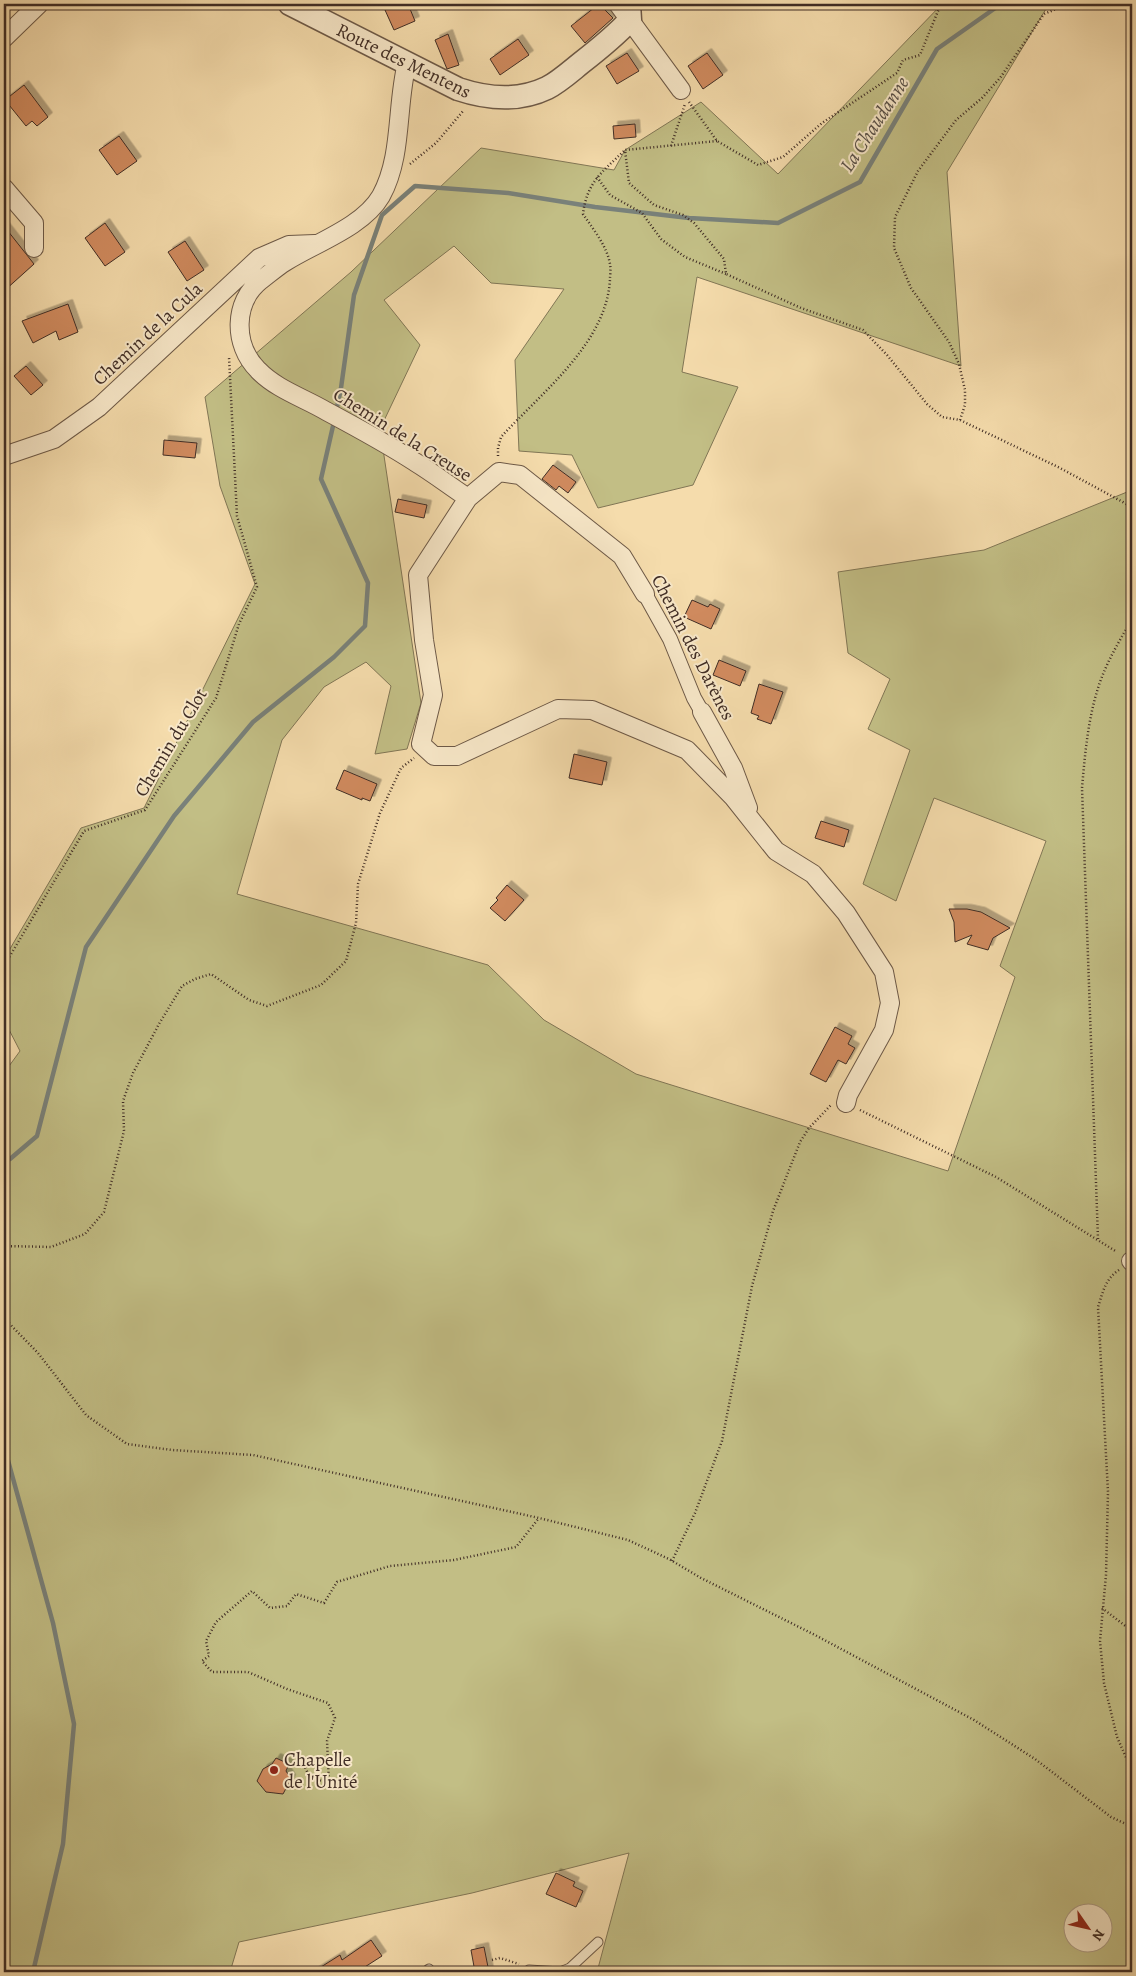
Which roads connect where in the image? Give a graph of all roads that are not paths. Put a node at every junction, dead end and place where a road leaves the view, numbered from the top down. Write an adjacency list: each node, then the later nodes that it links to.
1 (39, 4): 4 (street)
2 (290, 4): 5 (street, Route des Mentens)
3 (625, 9): 5 (street, Route des Mentens); 6 (street)
4 (4, 38)
5 (407, 63): 8 (street, Chemin de la Creuse)
6 (684, 94)
7 (4, 188): 9 (street)
8 (316, 244): 10 (street, Chemin de la Cula); 11 (street, Chemin de la Creuse)
9 (34, 248)
10 (4, 456)
11 (468, 498): 12 (street, Chemin des Darènes); 14 (street, Chemin de la Creuse)
12 (645, 594): 13 (street, Chemin des Darènes)
13 (702, 712): 14 (street, Chemin des Darènes)
14 (754, 824): 15 (street)
15 (846, 1103)
16 (598, 1942): 17 (lane)
17 (529, 1970)

